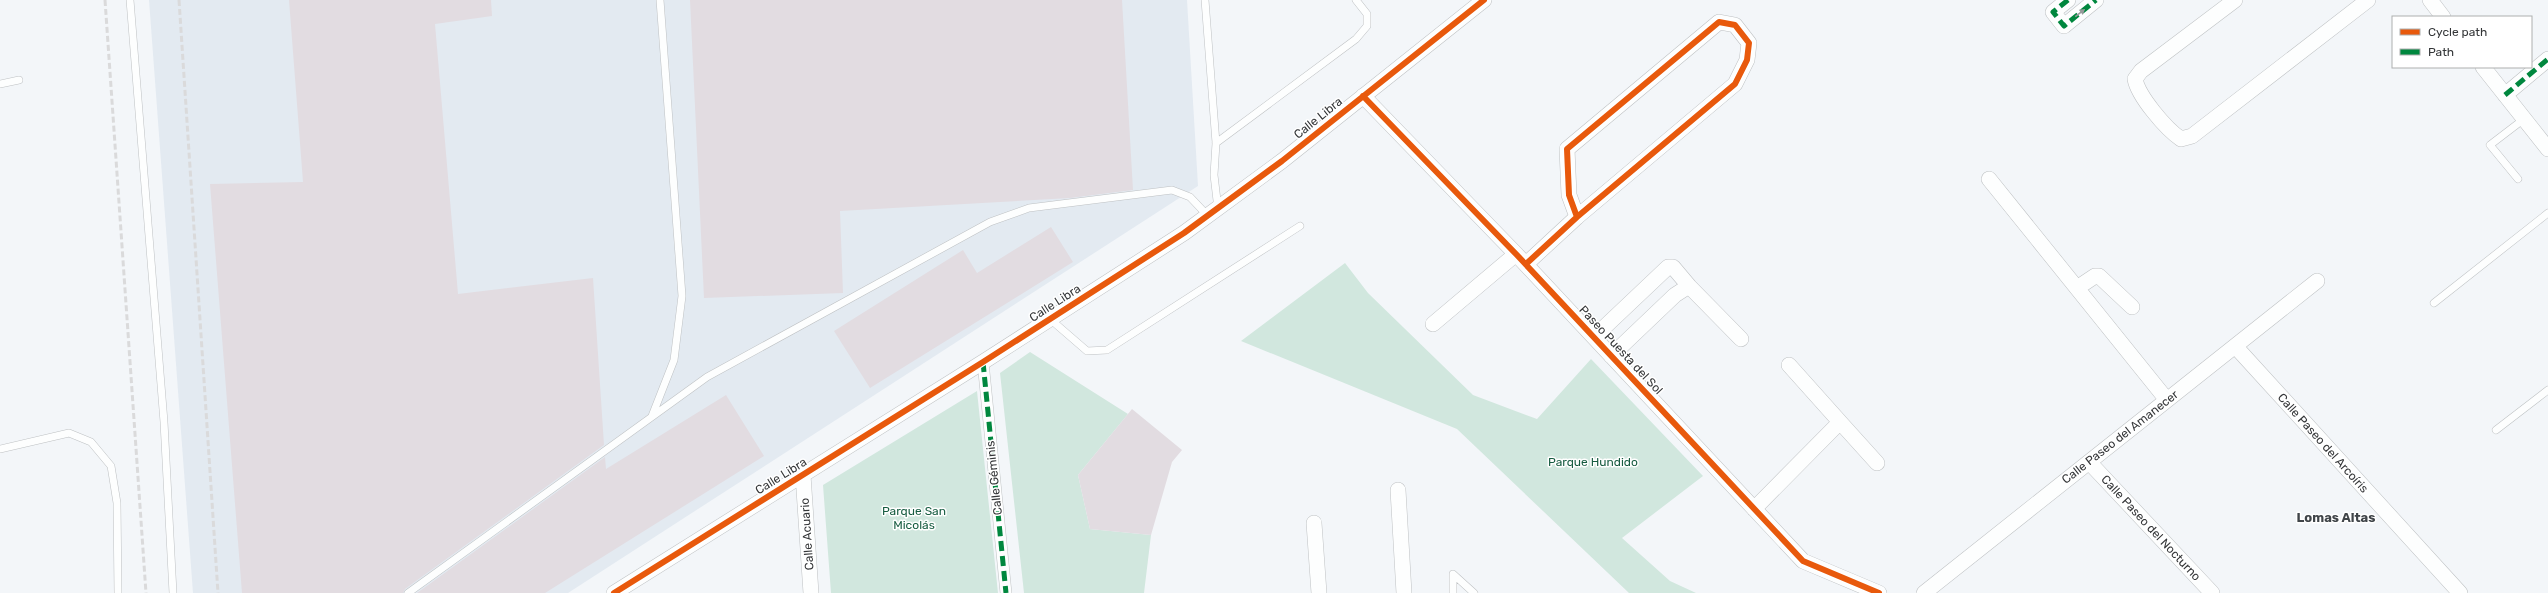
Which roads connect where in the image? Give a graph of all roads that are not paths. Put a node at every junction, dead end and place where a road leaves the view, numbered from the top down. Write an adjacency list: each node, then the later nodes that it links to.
1 (130, 0): 55 (lane)
2 (660, 0): 43 (lane)
3 (1205, 0): 19 (lane)
4 (1356, 0): 19 (lane)
5 (2068, 0): 6 (street, one-way to 6)
6 (2096, 0)
7 (2235, 0): 8 (street)
8 (2368, 0)
9 (2430, 0): 11 (street)
10 (1477, 2): 17 (street, Calle Libra)
11 (2443, 16)
12 (2548, 59): 16 (street)
13 (2484, 68): 16 (street)
14 (19, 80): 15 (lane)
15 (0, 84)
16 (2505, 94): 18 (street)
17 (1363, 96): 23 (street, Calle Libra); 27 (street, Paseo Puesta del Sol)
18 (2524, 119): 20 (street); 22 (lane)
19 (1216, 143): 23 (lane)
20 (2548, 149)
21 (1989, 179): 30 (street)
22 (2518, 179)
23 (1213, 213): 33 (street, Calle Libra); 43 (lane)
24 (2548, 213): 31 (lane)
25 (1577, 217): 25 (street); 27 (street)
26 (1300, 226): 33 (lane)
27 (1521, 259): 34 (street); 35 (street, Paseo Puesta del Sol)
28 (2317, 281): 37 (street, Calle Paseo del Amanecer)
29 (1689, 286): 35 (street); 36 (street); 38 (street)
30 (2077, 288): 32 (street); 42 (street)
31 (2434, 303)
32 (2132, 307)
33 (1050, 319): 39 (street, Calle Libra)
34 (1433, 324)
35 (1594, 337): 38 (street, Paseo Puesta del Sol)
36 (1741, 339)
37 (2234, 346): 42 (street, Calle Paseo del Amanecer); 66 (street, Calle Paseo del Arcoíris)
38 (1611, 356): 51 (street, Paseo Puesta del Sol)
39 (983, 362): 49 (street, Calle Libra); 58 (street, Calle Géminis)
40 (1789, 365): 44 (street)
41 (2548, 390): 45 (lane)
42 (2167, 400): 47 (street, Calle Paseo del Amanecer)
43 (652, 416): 56 (lane)
44 (1840, 422): 48 (street); 51 (street)
45 (2496, 430)
46 (0, 449): 54 (lane)
47 (2089, 462): 64 (street, Calle Paseo del Amanecer); 65 (street, Calle Paseo del Nocturno)
48 (1877, 463)
49 (803, 475): 53 (street, Calle Libra); 57 (street, Calle Acuario)
50 (1398, 490): 60 (street)
51 (1754, 509): 63 (street, Paseo Puesta del Sol)
52 (1314, 523): 59 (street)
53 (618, 592)
54 (118, 593)
55 (173, 593)
56 (408, 593)
57 (811, 593)
58 (1006, 593)
59 (1319, 593)
60 (1404, 593)
61 (1453, 593): 62 (lane)
62 (1474, 593)
63 (1879, 593)
64 (1924, 593)
65 (2212, 593)
66 (2460, 593)

